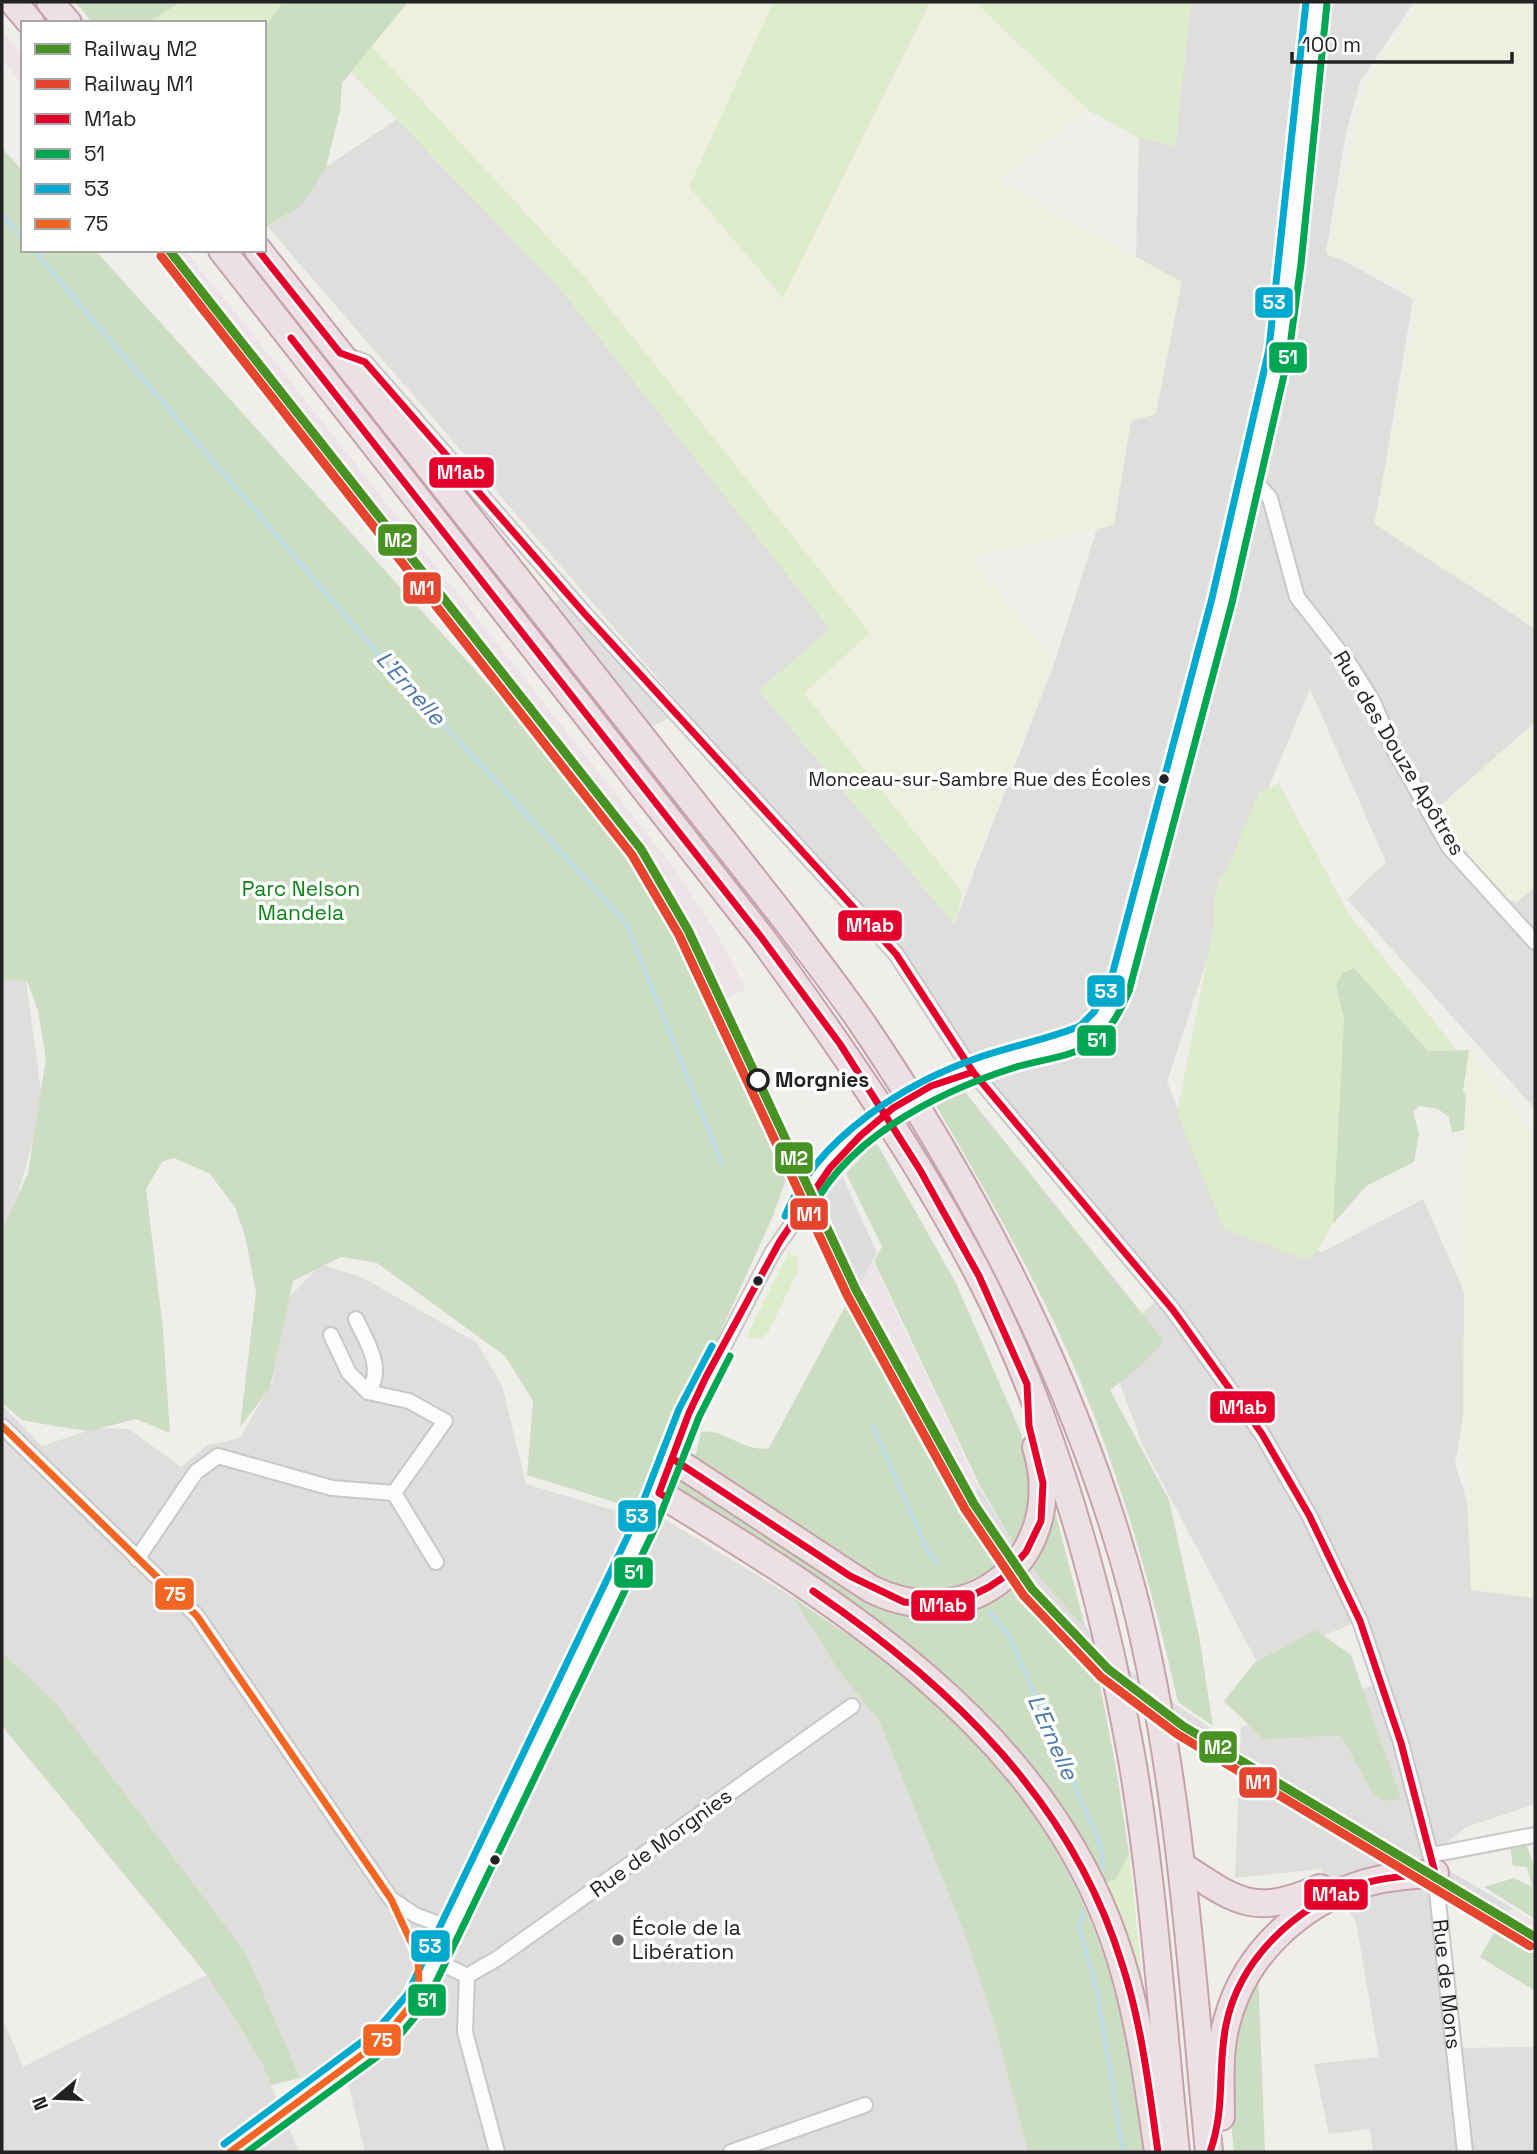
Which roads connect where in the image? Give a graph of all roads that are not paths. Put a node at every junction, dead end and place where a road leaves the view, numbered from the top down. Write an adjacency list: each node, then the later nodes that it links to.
1 (13, 2): 4 (highway)
2 (50, 2): 5 (highway)
3 (1317, 2): 9 (street)
4 (29, 21)
5 (66, 21)
6 (224, 252): 14 (highway)
7 (260, 252): 8 (highway, Rue de Mons)
8 (340, 353): 11 (street, Rue de Mons); 25 (highway)
9 (1251, 477): 10 (street, Rue des Douze Apôtres); 11 (street)
10 (1535, 942)
11 (973, 1072): 17 (street, bridge); 24 (street, Rue de Mons)
12 (356, 1319): 15 (street)
13 (331, 1335): 15 (street)
14 (1027, 1384): 17 (highway); 34 (highway)
15 (368, 1392): 18 (street)
16 (2, 1426): 20 (street)
17 (673, 1459): 19 (street)
18 (394, 1493): 20 (street); 21 (street)
19 (659, 1493): 26 (street); 33 (highway)
20 (137, 1559): 26 (street)
21 (436, 1562)
22 (852, 1706): 28 (street, Rue de Morgnies)
23 (1535, 1835): 24 (street)
24 (1433, 1864): 25 (highway); 35 (highway); 36 (street, Rue de Mons)
25 (1181, 1865): 35 (highway)
26 (452, 1929): 27 (street)
27 (437, 1961): 28 (street); 30 (street)
28 (467, 1976): 31 (street)
29 (864, 2105): 32 (street)
30 (230, 2152)
31 (497, 2152)
32 (731, 2152)
33 (1158, 2152)
34 (1176, 2152)
35 (1210, 2152)
36 (1465, 2152)

